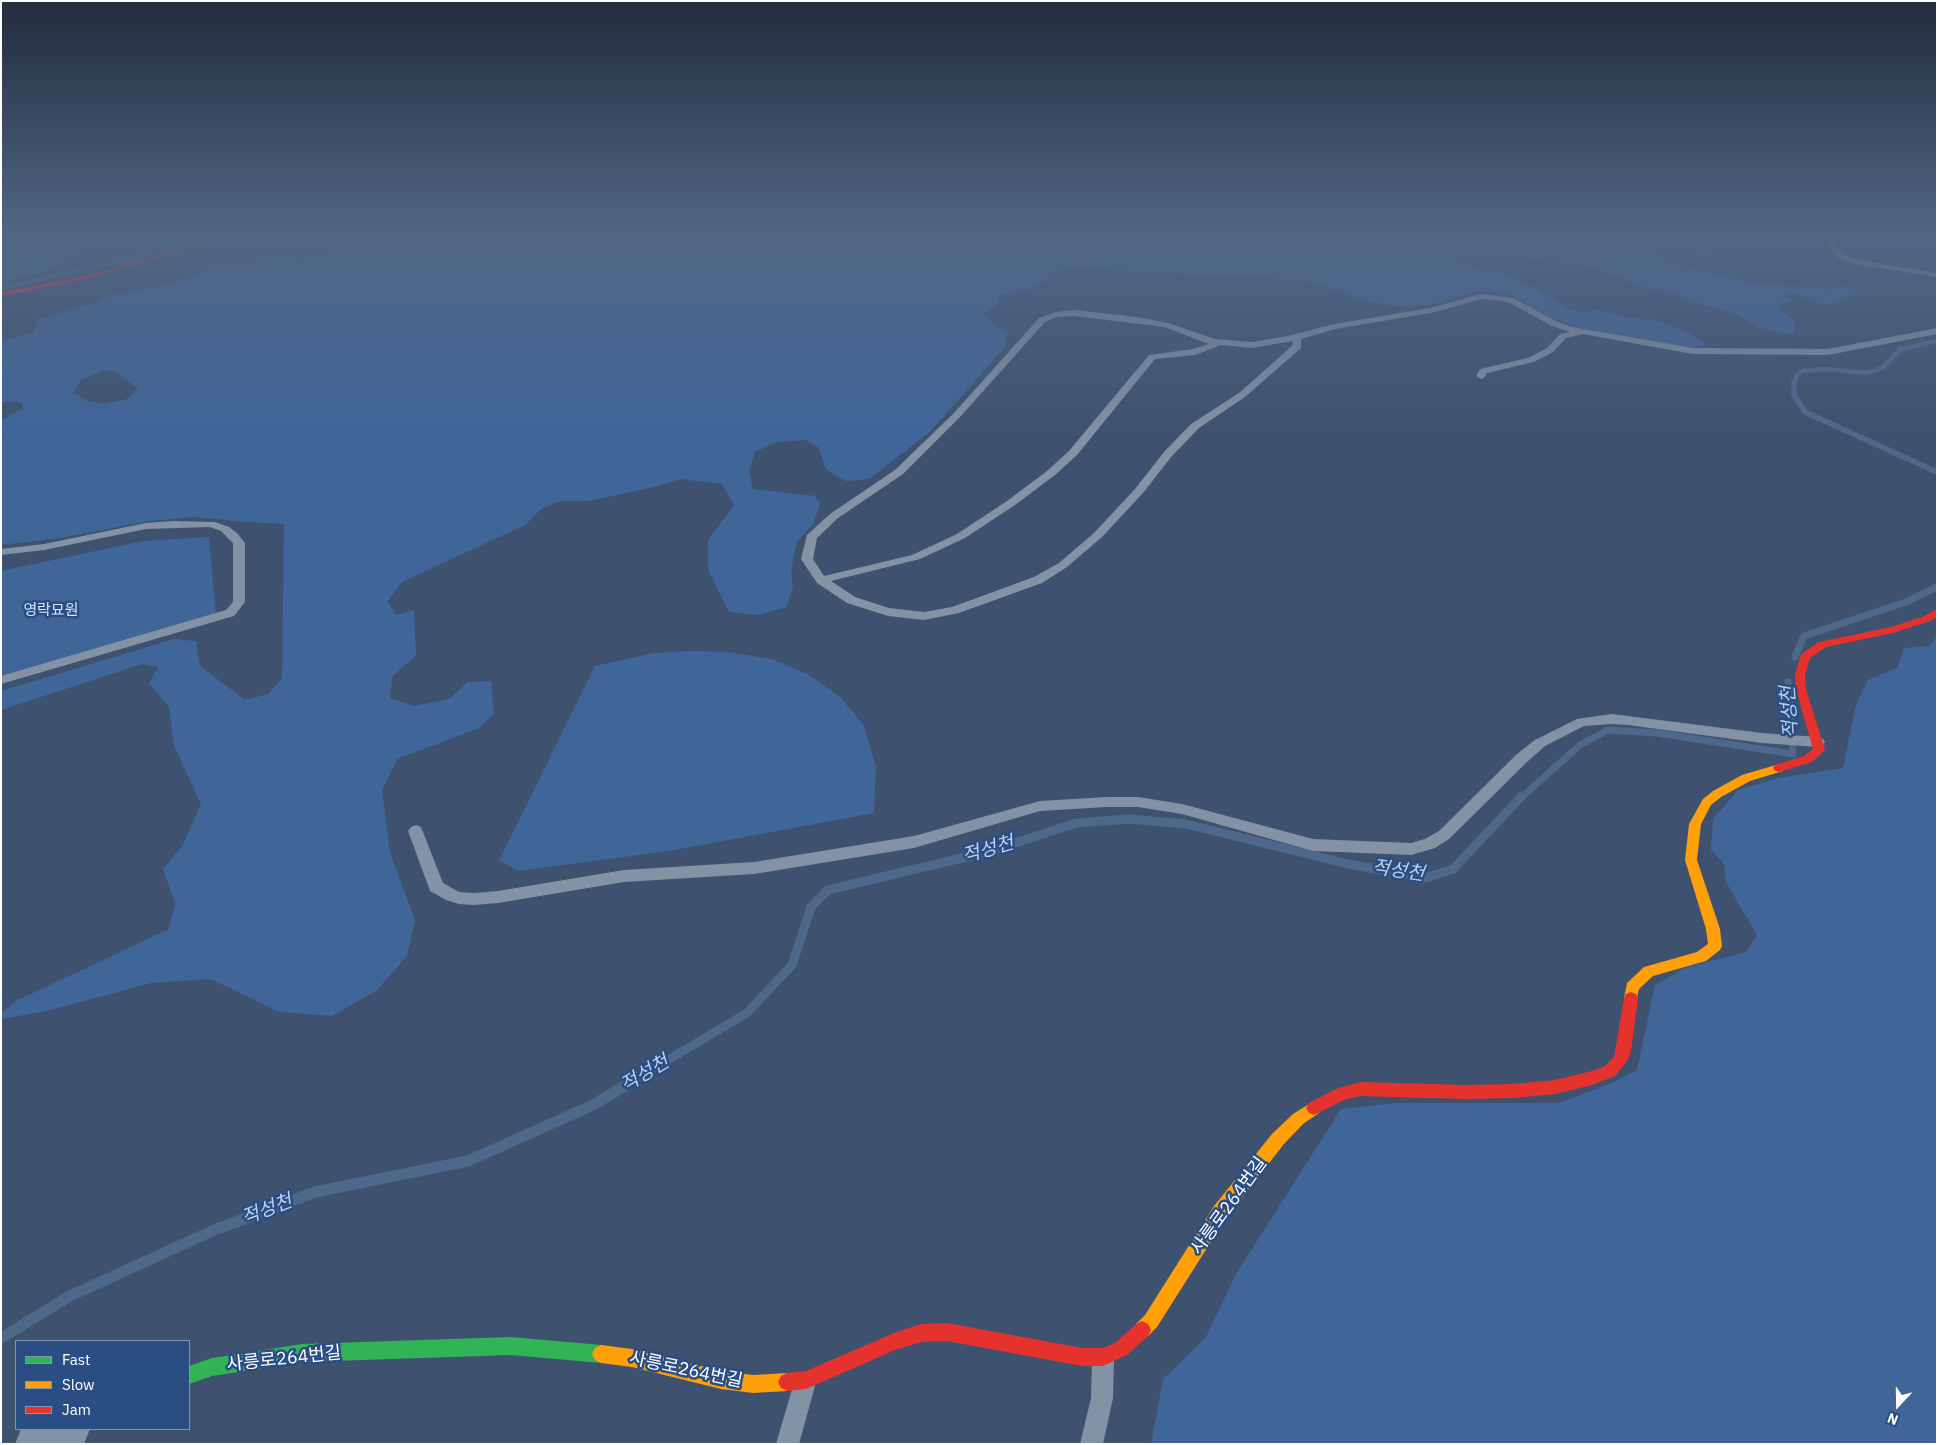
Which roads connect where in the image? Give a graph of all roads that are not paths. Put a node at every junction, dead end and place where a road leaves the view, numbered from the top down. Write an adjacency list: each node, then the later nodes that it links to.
1 (1454, 303): 5 (lane)
2 (1516, 303): 4 (lane)
3 (1937, 331): 4 (lane)
4 (1581, 332): 7 (lane)
5 (1296, 337): 6 (lane); 9 (lane)
6 (1219, 343): 9 (lane); 9 (lane)
7 (1481, 376)
8 (1, 552): 11 (lane)
9 (821, 580)
10 (1937, 612): 12 (street)
11 (1, 680)
12 (1818, 742): 13 (lane); 14 (street, 사릉로264번길)
13 (416, 831)
14 (1103, 1357): 16 (street, 사릉로264번길); 20 (lane)
15 (190, 1375): 16 (street, 사릉로264번길)
16 (806, 1380): 19 (lane)
17 (65, 1430): 18 (street)
18 (38, 1444)
19 (787, 1444)
20 (1091, 1444)

